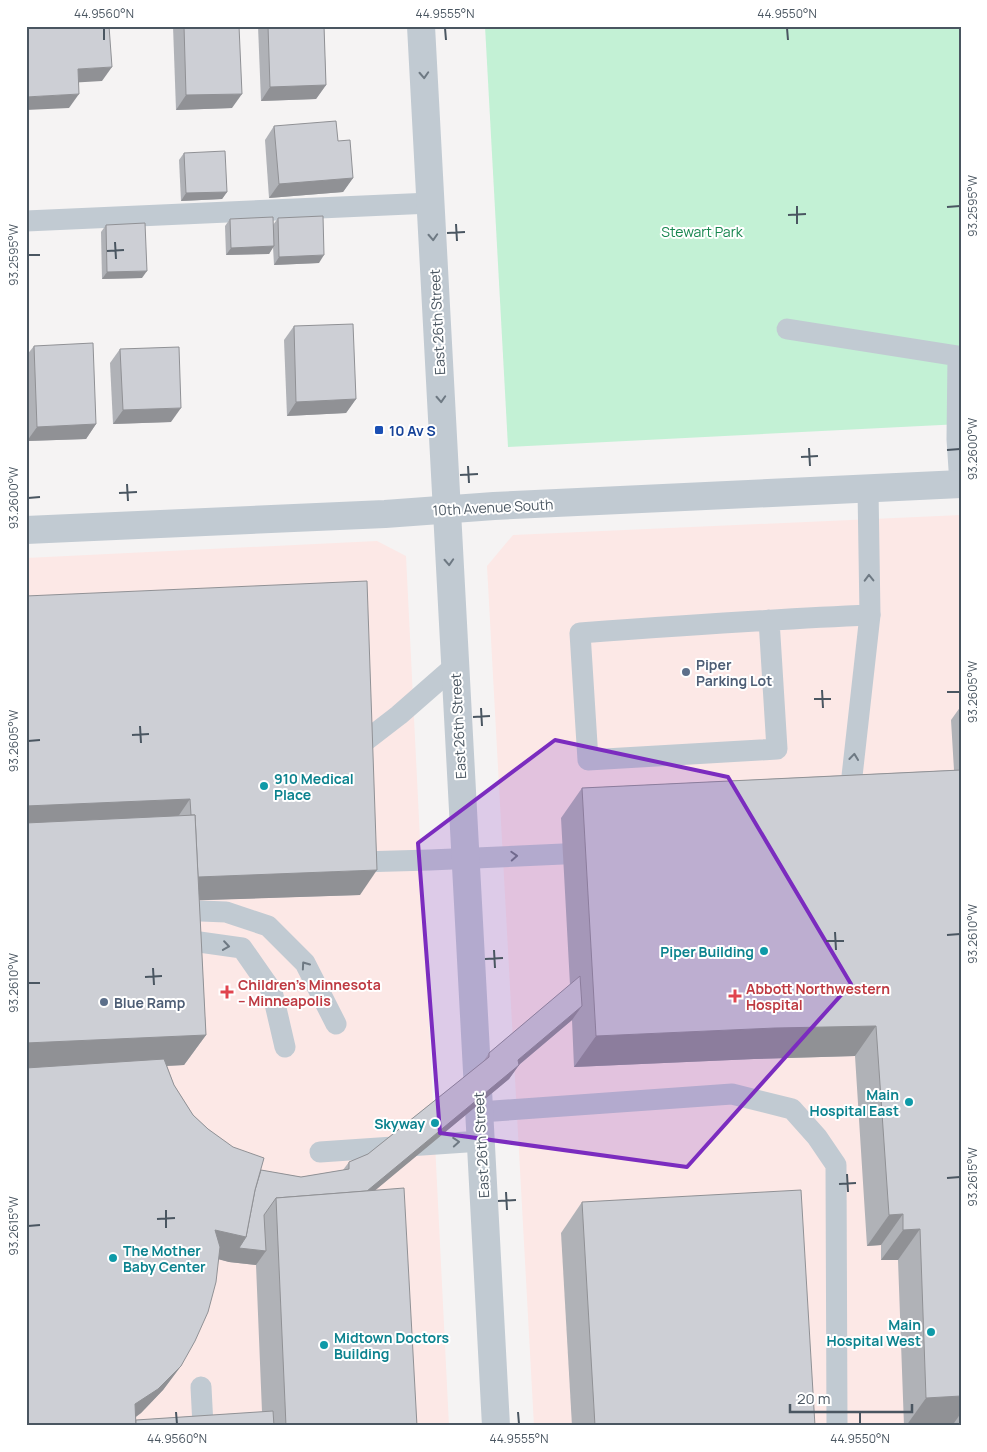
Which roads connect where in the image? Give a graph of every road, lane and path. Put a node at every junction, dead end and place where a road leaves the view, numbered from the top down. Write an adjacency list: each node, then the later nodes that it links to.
1 (421, 26): 2 (street, East 26th Street, one-way to 2)
2 (431, 204): 3 (lane); 8 (street, East 26th Street, one-way to 8)
3 (26, 221)
4 (787, 329): 5 (lane)
5 (959, 356): 6 (lane)
6 (960, 484): 7 (street, 10th Avenue South)
7 (868, 489): 8 (street, 10th Avenue South); 10 (lane, one-way to 7)
8 (447, 509): 9 (street, 10th Avenue South); 12 (street, East 26th Street, one-way to 12)
9 (26, 530)
10 (870, 615): 11 (lane); 14 (lane, one-way to 10)
11 (769, 620): 11 (lane)
12 (455, 666): 13 (lane); 17 (street, East 26th Street)
13 (338, 766)
14 (849, 805)
15 (336, 842): 17 (lane)
16 (562, 854): 17 (lane, one-way to 16)
17 (466, 859): 22 (street, East 26th Street)
18 (176, 910): 20 (lane, one-way to 18)
19 (178, 939): 21 (lane, one-way to 21)
20 (336, 1024)
21 (285, 1047)
22 (480, 1112): 23 (street, East 26th Street); 28 (lane)
23 (481, 1141): 24 (lane, one-way to 23); 27 (street, East 26th Street)
24 (320, 1152)
25 (201, 1387): 26 (lane)
26 (203, 1426)
27 (496, 1426)
28 (837, 1426)

